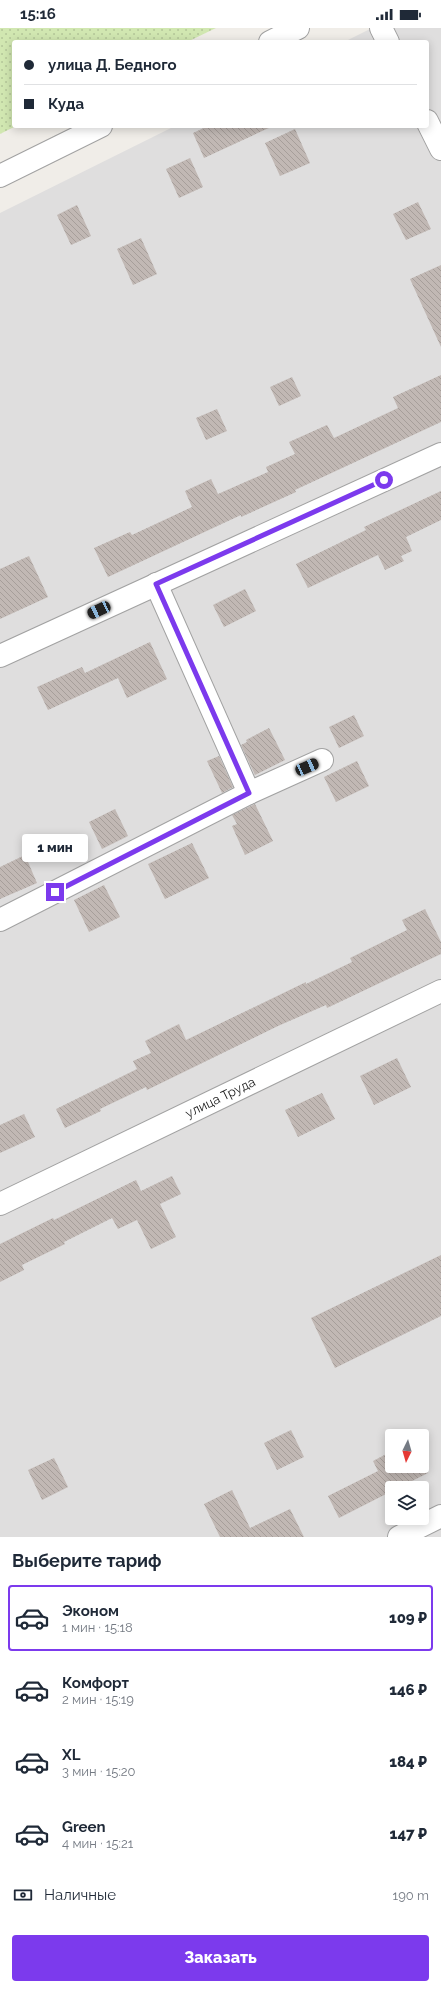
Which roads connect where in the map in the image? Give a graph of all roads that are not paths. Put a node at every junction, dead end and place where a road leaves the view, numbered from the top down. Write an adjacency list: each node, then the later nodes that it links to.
1 (298, 28): 3 (street)
2 (381, 28): 4 (street)
3 (274, 40)
4 (387, 40)
5 (429, 125): 7 (street)
6 (97, 128): 8 (street)
7 (441, 150)
8 (0, 176)
9 (441, 454): 10 (street)
10 (156, 584): 11 (street); 13 (street)
11 (0, 656)
12 (322, 760): 13 (street)
13 (249, 793): 14 (street)
14 (0, 920)
15 (441, 991): 16 (street, улица Труда)
16 (0, 1204)
17 (441, 1516): 18 (street)
18 (399, 1537)

